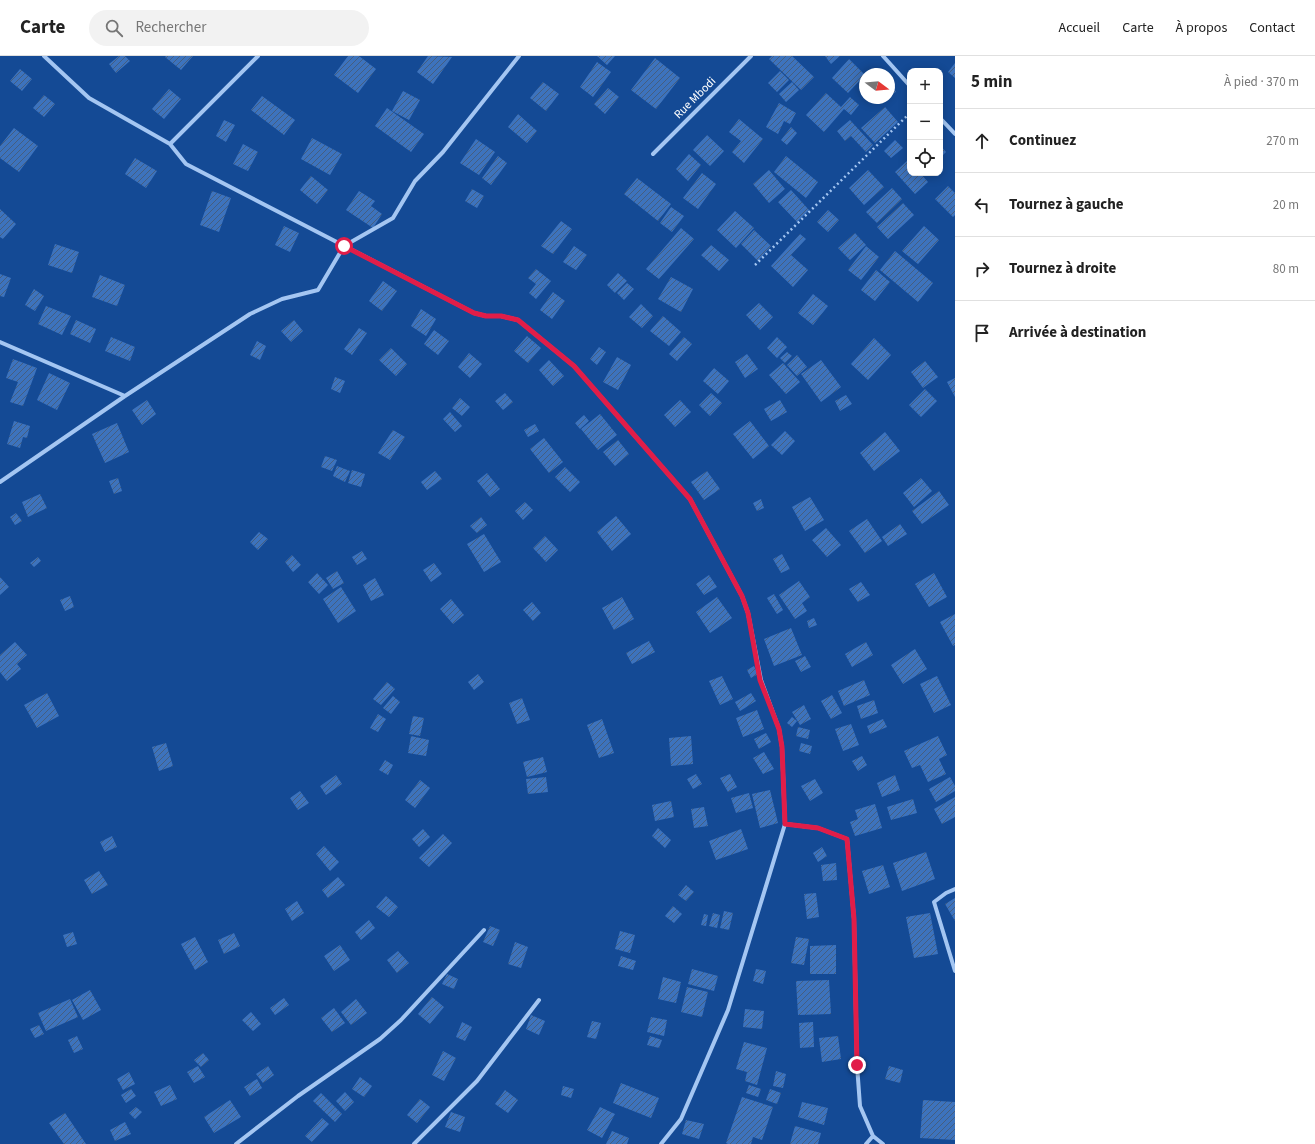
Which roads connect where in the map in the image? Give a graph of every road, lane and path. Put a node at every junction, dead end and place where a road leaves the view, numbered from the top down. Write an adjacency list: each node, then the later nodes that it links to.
1 (44, 56): 10 (street)
2 (258, 56): 10 (street)
3 (519, 56): 12 (street)
4 (751, 56): 11 (street, Rue Mbodi)
5 (883, 56): 6 (street)
6 (907, 83)
7 (907, 116): 13 (path)
8 (943, 121): 9 (street)
9 (955, 134)
10 (170, 144): 12 (street)
11 (653, 154)
12 (344, 246): 15 (street); 17 (street)
13 (755, 266)
14 (0, 342): 15 (street)
15 (125, 396): 16 (street)
16 (0, 482)
17 (785, 824): 22 (street); 25 (street)
18 (955, 889): 20 (street)
19 (484, 930): 23 (street)
20 (955, 971)
21 (539, 1000): 24 (street)
22 (873, 1136): 26 (street); 27 (street)
23 (236, 1144)
24 (414, 1144)
25 (661, 1144)
26 (866, 1144)
27 (883, 1144)

